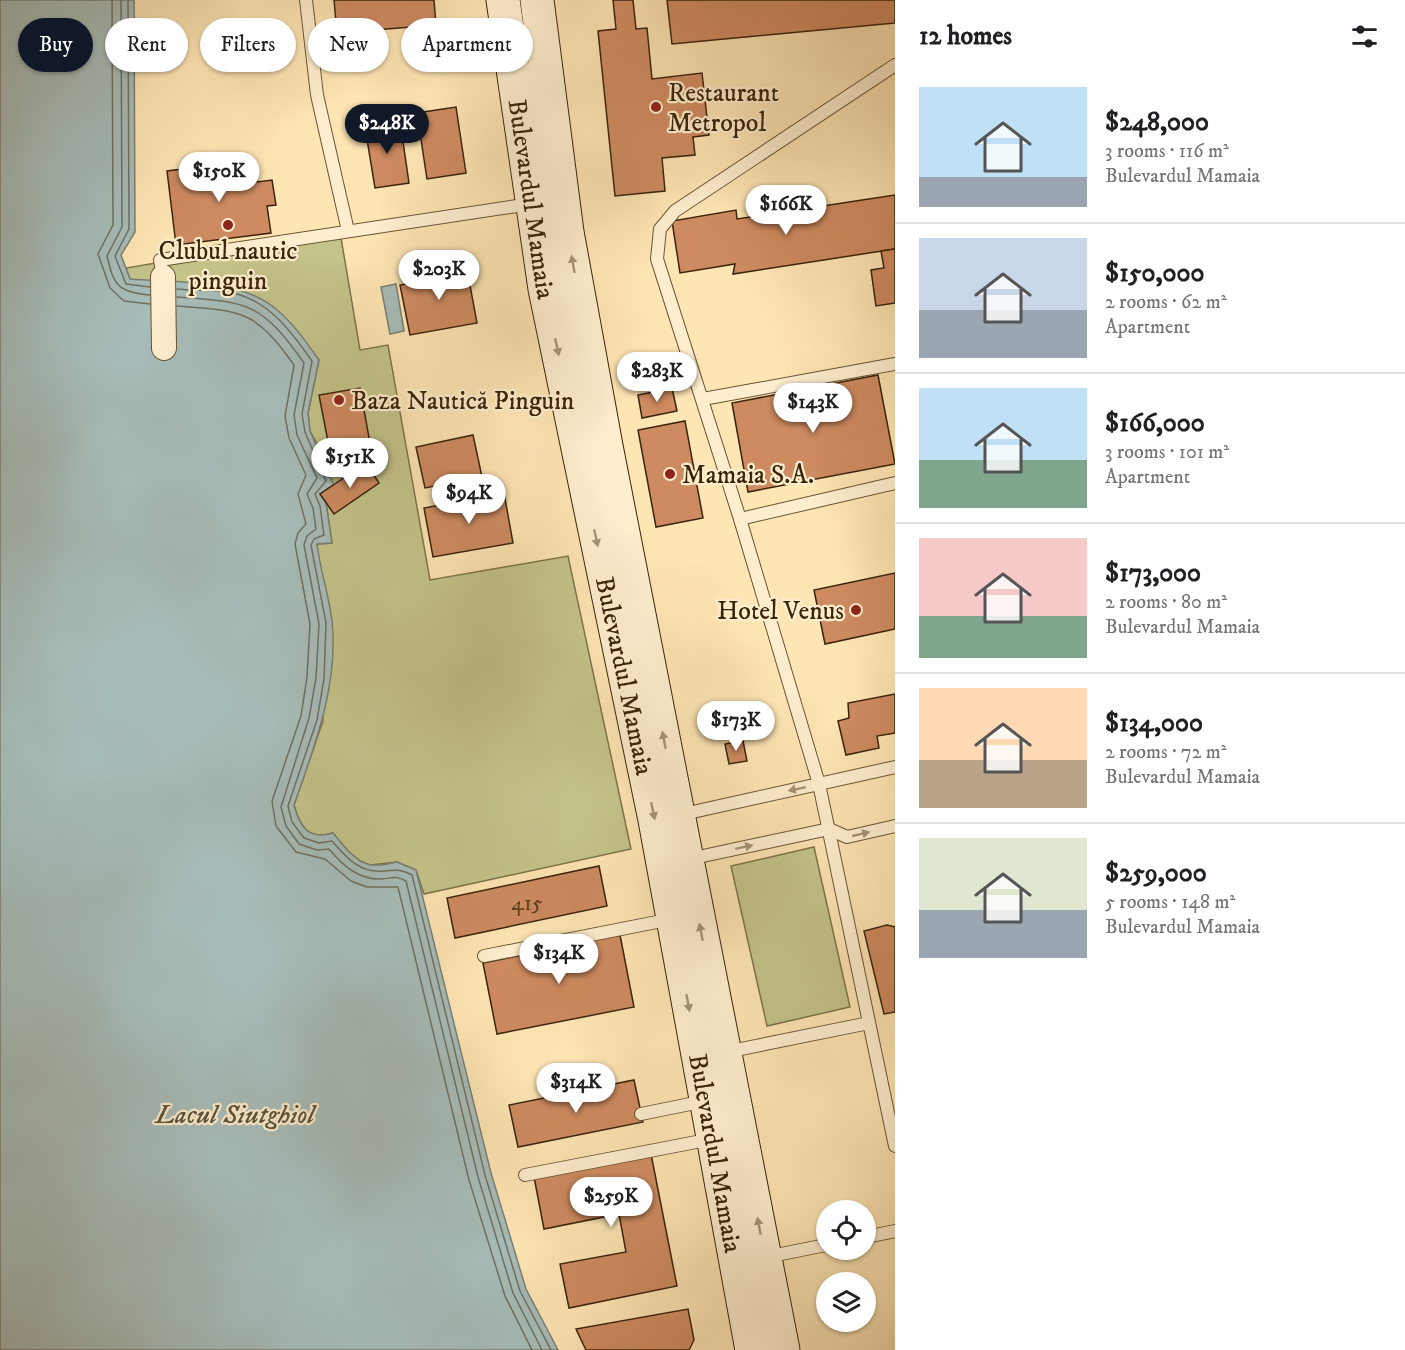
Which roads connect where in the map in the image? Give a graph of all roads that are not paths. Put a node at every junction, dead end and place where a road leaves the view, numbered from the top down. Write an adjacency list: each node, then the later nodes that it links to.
1 (306, 0): 6 (lane)
2 (503, 0): 5 (main road, Bulevardul Mamaia)
3 (541, 2): 15 (main road, Bulevardul Mamaia, one-way to 3)
4 (895, 65): 10 (lane)
5 (531, 203): 6 (lane); 19 (main road, Bulevardul Mamaia, one-way to 19)
6 (348, 231): 7 (lane)
7 (163, 277): 8 (street)
8 (164, 348)
9 (895, 364): 10 (lane)
10 (703, 399): 12 (lane)
11 (895, 483): 12 (lane)
12 (740, 519): 14 (lane)
13 (895, 767): 14 (lane)
14 (819, 784): 15 (lane, one-way to 15); 17 (lane)
15 (678, 815): 18 (main road, Bulevardul Mamaia)
16 (895, 826): 17 (lane, one-way to 16)
17 (829, 829): 18 (lane, one-way to 17); 21 (lane)
18 (687, 860): 22 (main road, Bulevardul Mamaia, one-way to 18)
19 (673, 919): 20 (lane); 23 (main road, Bulevardul Mamaia, one-way to 23)
20 (484, 956)
21 (869, 1023): 22 (lane); 26 (lane)
22 (725, 1053): 31 (main road, Bulevardul Mamaia, one-way to 22)
23 (706, 1101): 24 (lane); 25 (main road, Bulevardul Mamaia)
24 (641, 1114)
25 (713, 1139): 27 (lane); 32 (main road, Bulevardul Mamaia)
26 (895, 1146)
27 (525, 1175)
28 (895, 1232): 29 (lane)
29 (876, 1235)
30 (816, 1247): 31 (lane)
31 (765, 1257): 33 (main road, Bulevardul Mamaia)
32 (752, 1350)
33 (783, 1350)

